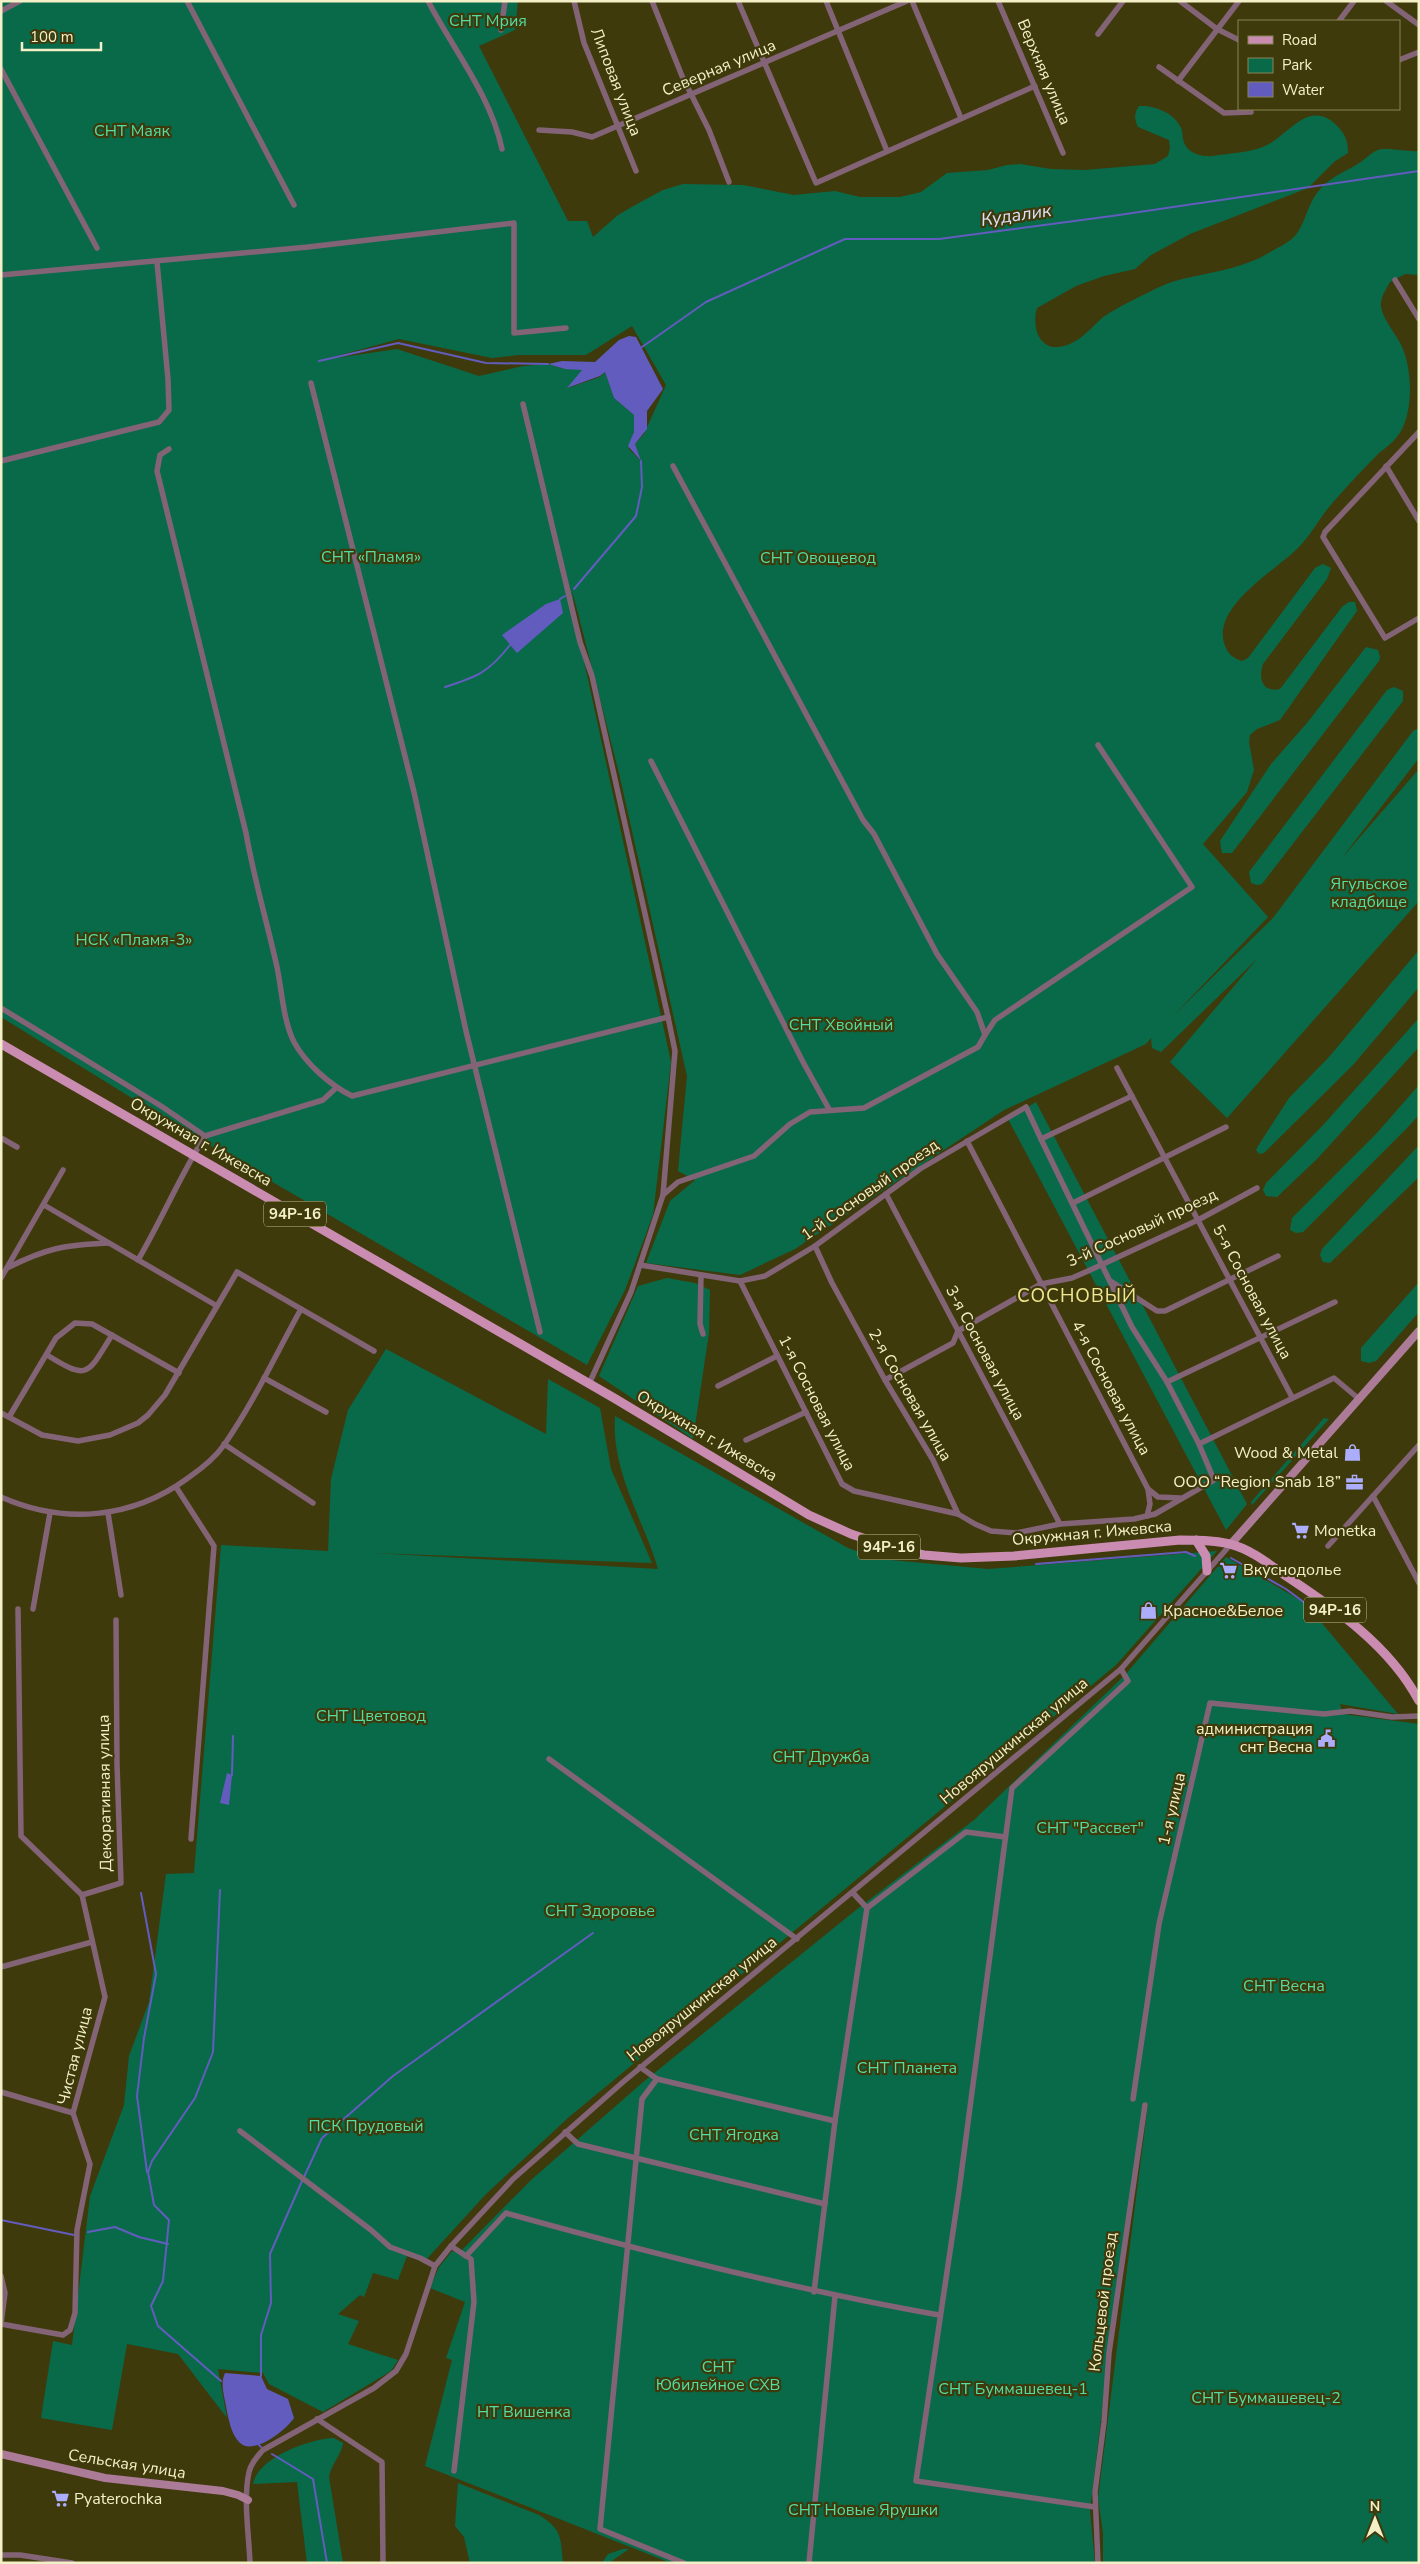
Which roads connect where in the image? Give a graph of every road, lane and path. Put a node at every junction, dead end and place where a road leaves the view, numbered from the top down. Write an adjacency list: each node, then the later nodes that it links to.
1 (20, 1): 17 (street)
2 (187, 1): 42 (street)
3 (428, 1): 37 (street)
4 (505, 1): 21 (street)
5 (574, 1): 35 (street, Липовая улица)
6 (652, 1): 32 (street)
7 (738, 1): 27 (street)
8 (826, 1): 22 (street)
9 (907, 1): 22 (street, Северная улица)
10 (912, 1): 34 (street)
11 (998, 1): 31 (street, Верхняя улица)
12 (1123, 1): 23 (street)
13 (1180, 1): 20 (street)
14 (1239, 1): 20 (street)
15 (1354, 1): 18 (street)
16 (1386, 1): 19 (street)
17 (1, 11)
18 (1340, 20)
19 (1419, 25)
20 (1217, 29): 24 (street); 30 (street)
21 (501, 30)
22 (837, 31): 27 (street, Северная улица); 38 (street)
23 (1098, 34)
24 (1238, 40)
25 (1419, 52): 26 (street)
26 (1400, 60)
27 (766, 63): 32 (street, Северная улица); 38 (street)
28 (1159, 67): 30 (street)
29 (1, 69): 43 (street)
30 (1178, 81): 33 (street)
31 (1035, 86): 34 (street); 39 (street, Верхняя улица)
32 (691, 94): 35 (street, Северная улица); 41 (street)
33 (1252, 112)
34 (962, 118): 38 (street)
35 (619, 126): 36 (street, Северная улица); 40 (street, Липовая улица)
36 (538, 130)
37 (502, 149)
38 (887, 151)
39 (1063, 153)
40 (636, 171)
41 (729, 182)
42 (294, 205)
43 (97, 248)
44 (157, 262): 45 (street); 48 (street); 53 (street)
45 (1, 275)
46 (1395, 280): 47 (street)
47 (1419, 319)
48 (566, 328)
49 (311, 383): 64 (street)
50 (523, 404): 61 (street)
51 (1419, 432): 55 (street)
52 (169, 449): 66 (street)
53 (1, 461)
54 (673, 466): 62 (street)
55 (1386, 466): 56 (street); 57 (street)
56 (1419, 521)
57 (1419, 618)
58 (1098, 745): 62 (street)
59 (651, 761): 68 (street)
60 (1, 1008): 70 (street)
61 (668, 1017): 64 (street); 80 (street)
62 (986, 1035): 68 (street)
63 (1, 1044): 75 (main road, Окружная г. Ижевска / 94Р-16)
64 (475, 1066): 66 (street); 102 (street)
65 (1117, 1068): 67 (street, 5-я Сосновая улица)
66 (336, 1088): 70 (street)
67 (1132, 1096): 72 (street); 76 (street, 5-я Сосновая улица)
68 (829, 1109): 80 (street)
69 (1226, 1127): 76 (street)
70 (206, 1136): 75 (street)
71 (1, 1138): 74 (street)
72 (1041, 1139): 73 (street, 1-й Сосновый проезд); 81 (street)
73 (967, 1141): 79 (street, 1-й Сосновый проезд); 96 (street, 4-я Сосновая улица)
74 (18, 1147)
75 (194, 1155): 87 (street); 113 (main road, Окружная г. Ижевска / 94Р-16)
76 (1165, 1157): 81 (street); 83 (street, 5-я Сосновая улица)
77 (63, 1170): 82 (street)
78 (1257, 1188): 83 (street, 3-й Сосновый проезд)
79 (886, 1194): 85 (street, 1-й Сосновый проезд); 100 (street, 3-я Сосновая улица)
80 (663, 1195): 89 (street)
81 (1073, 1203): 88 (street)
82 (44, 1205): 84 (street); 90 (street)
83 (1198, 1220): 88 (street, 3-й Сосновый проезд); 93 (street, 5-я Сосновая улица)
84 (109, 1243): 87 (street); 90 (street)
85 (815, 1246): 94 (street, 1-й Сосновый проезд); 111 (street, 2-я Сосновая улица)
86 (1278, 1256): 93 (street)
87 (138, 1260): 98 (street)
88 (1102, 1264): 95 (street); 96 (street, 3-й Сосновый проезд)
89 (640, 1265): 91 (street); 113 (street)
90 (7, 1268): 92 (street)
91 (702, 1275): 94 (street); 103 (street)
92 (1, 1278)
93 (1229, 1278): 95 (street); 105 (street, 5-я Сосновая улица)
94 (740, 1281): 108 (street, 1-я Сосновая улица)
95 (1110, 1281): 112 (street)
96 (1041, 1284): 100 (street, 3-й Сосновый проезд); 126 (street, 4-я Сосновая улица)
97 (1335, 1302): 105 (street)
98 (217, 1306): 99 (street); 109 (street)
99 (301, 1309): 106 (street); 110 (street)
100 (958, 1331): 111 (street, 3-й Сосновый проезд); 135 (street, 3-я Сосновая улица)
101 (1419, 1331): 116 (street)
102 (540, 1332)
103 (703, 1334)
104 (112, 1335): 107 (street); 107 (street); 109 (street)
105 (1261, 1338): 112 (street); 115 (street, 5-я Сосновая улица)
106 (374, 1351)
107 (47, 1355): 120 (street)
108 (777, 1356): 114 (street); 118 (street, 1-я Сосновая улица)
109 (179, 1373): 120 (street)
110 (264, 1378): 117 (street); 122 (street)
111 (885, 1380): 133 (street, 2-я Сосновая улица)
112 (1167, 1382): 123 (street)
113 (588, 1384): 136 (main road, Окружная г. Ижевска / 94Р-16)
114 (718, 1386)
115 (1292, 1397): 116 (street); 123 (street)
116 (1358, 1399): 137 (street)
117 (326, 1412)
118 (806, 1412): 121 (street); 133 (street, 1-я Сосновая улица)
119 (1, 1413): 120 (street)
120 (10, 1417)
121 (746, 1440)
122 (224, 1444): 125 (street); 130 (street)
123 (1199, 1444): 129 (street)
124 (1419, 1445): 127 (street)
125 (176, 1487): 132 (street); 150 (street)
126 (1148, 1488): 129 (street); 134 (street)
127 (1373, 1496): 138 (street); 140 (street)
128 (1, 1497): 131 (street)
129 (1184, 1498): 134 (street)
130 (313, 1503)
131 (50, 1513): 132 (street); 143 (street)
132 (108, 1513): 141 (street)
133 (958, 1514): 135 (street)
134 (1147, 1516): 135 (street)
135 (1060, 1524)
136 (1196, 1540): 137 (main road, Окружная г. Ижевска / 94Р-16); 139 (main road)
137 (1231, 1544): 139 (street, Новоярушкинская улица); 146 (main road, Окружная г. Ижевска / 94Р-16)
138 (1328, 1546)
139 (1207, 1571): 145 (street, Новоярушкинская улица)
140 (1419, 1583)
141 (121, 1595)
142 (18, 1609): 152 (street)
143 (33, 1609)
144 (116, 1620): 152 (street, Декоративная улица)
145 (1121, 1669): 149 (street); 151 (street, Новоярушкинская улица)
146 (1419, 1701)
147 (1419, 1716): 160 (street, 1-я улица)
148 (548, 1759): 154 (street)
149 (1005, 1837): 153 (street); 175 (street)
150 (191, 1840)
151 (853, 1893): 153 (street); 154 (street, Новоярушкинская улица)
152 (82, 1895): 155 (street, Чистая улица)
153 (868, 1908): 163 (street)
154 (797, 1939): 157 (street, Новоярушкинская улица)
155 (92, 1942): 156 (street); 162 (street, Чистая улица)
156 (1, 1967)
157 (640, 2067): 158 (street); 165 (street, Новоярушкинская улица)
158 (657, 2079): 163 (street); 166 (street)
159 (1, 2092): 162 (street)
160 (1133, 2100)
161 (1145, 2106): 181 (street, Кольцевой проезд)
162 (73, 2113): 176 (street, Чистая улица)
163 (835, 2121): 167 (street)
164 (240, 2132): 171 (street)
165 (564, 2132): 166 (street); 168 (street, Новоярушкинская улица)
166 (636, 2159): 167 (street); 169 (street)
167 (825, 2204): 173 (street)
168 (451, 2246): 170 (street); 171 (street, Новоярушкинская улица)
169 (627, 2247): 170 (street); 173 (street); 187 (street)
170 (466, 2256): 179 (street)
171 (436, 2266): 177 (street, Новоярушкинская улица)
172 (1, 2276): 176 (street)
173 (814, 2292): 174 (street)
174 (835, 2296): 175 (street); 188 (street)
175 (939, 2315): 181 (street)
176 (1, 2324)
177 (317, 2420): 180 (street, Новоярушкинская улица); 186 (street)
178 (1, 2454): 180 (street, Сельская улица)
179 (454, 2471)
180 (248, 2500): 185 (street, Новоярушкинская улица)
181 (1095, 2506): 189 (street, Кольцевой проезд)
182 (1, 2555): 183 (street)
183 (38, 2560): 184 (street)
184 (72, 2563)
185 (250, 2563)
186 (383, 2563)
187 (684, 2563)
188 (809, 2563)
189 (1098, 2563)

